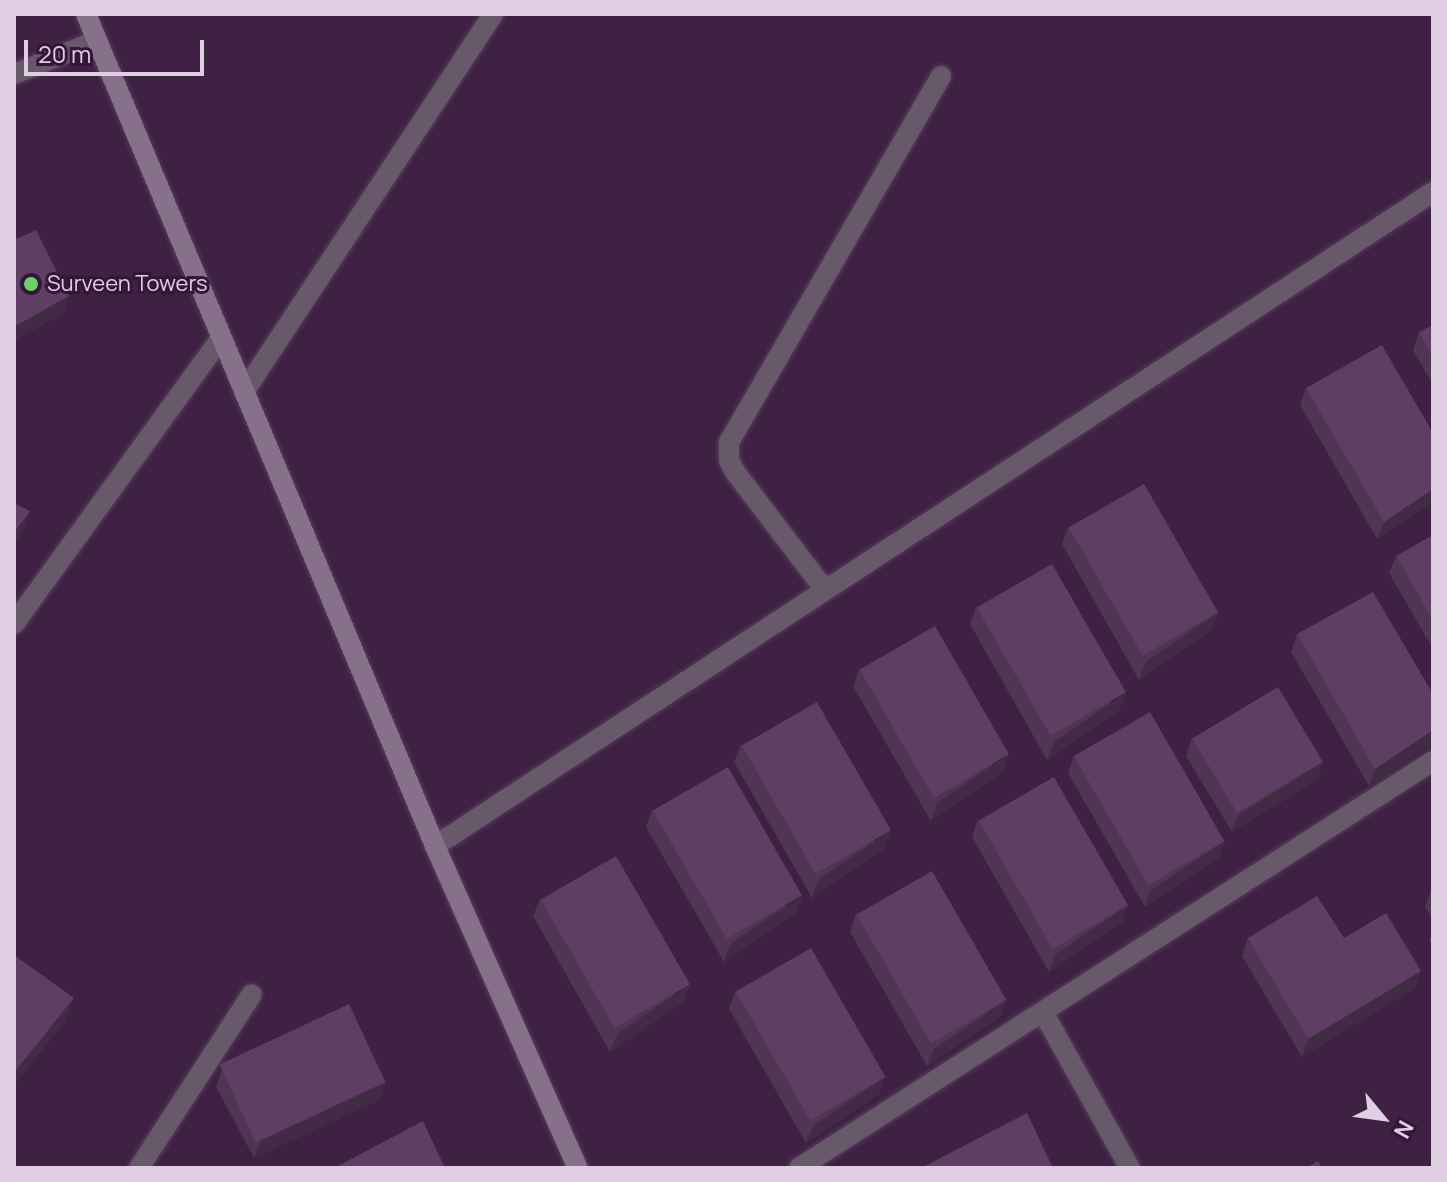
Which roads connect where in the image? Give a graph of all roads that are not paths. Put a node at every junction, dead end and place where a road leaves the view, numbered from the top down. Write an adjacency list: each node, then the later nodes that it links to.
1 (86, 14): 3 (street)
2 (493, 14): 8 (street)
3 (96, 41): 4 (street); 7 (street)
4 (14, 74)
5 (941, 76): 9 (street)
6 (1433, 192): 9 (street)
7 (221, 338): 8 (street); 10 (street)
8 (244, 392): 12 (street)
9 (825, 590): 12 (street)
10 (14, 624)
11 (1433, 761): 14 (street)
12 (435, 846): 16 (street)
13 (252, 994): 15 (street)
14 (1043, 1012): 17 (street); 18 (street)
15 (139, 1168)
16 (578, 1168)
17 (799, 1168)
18 (1130, 1168)

